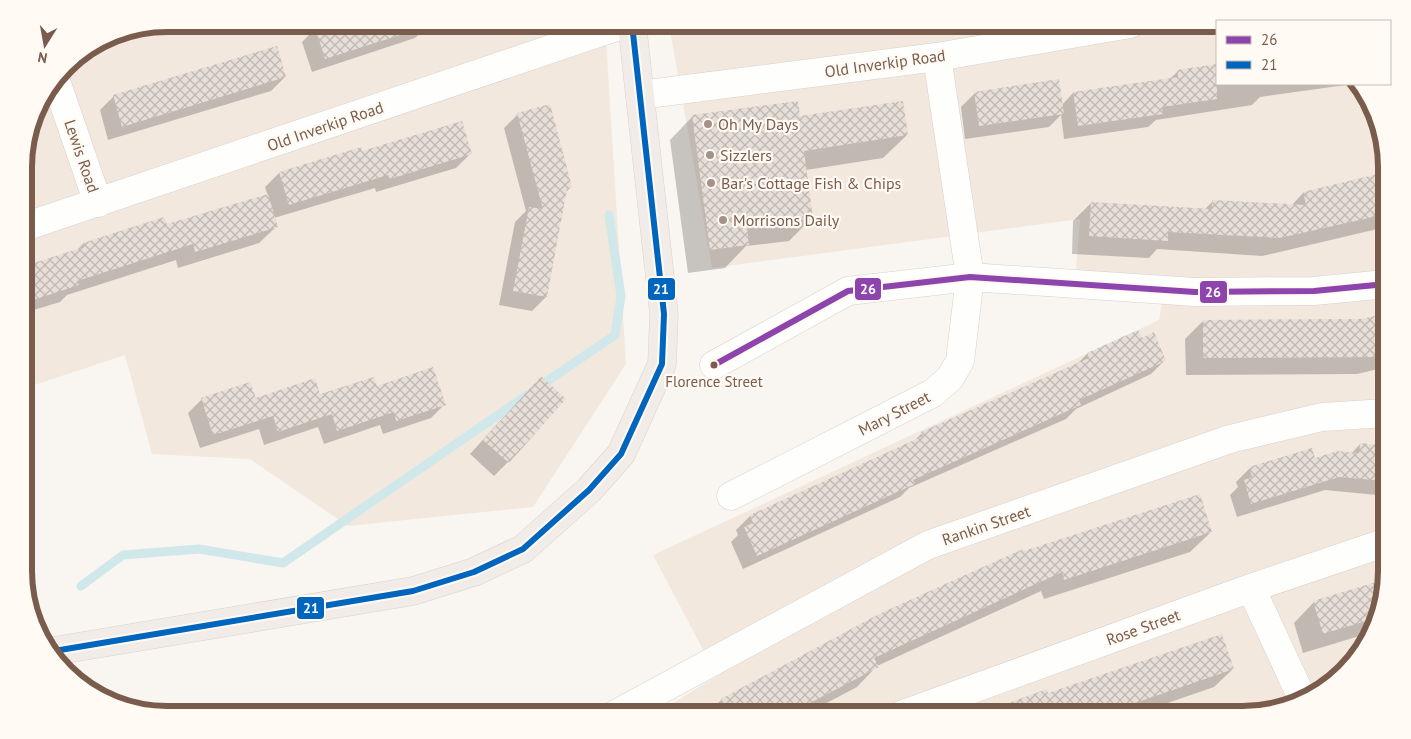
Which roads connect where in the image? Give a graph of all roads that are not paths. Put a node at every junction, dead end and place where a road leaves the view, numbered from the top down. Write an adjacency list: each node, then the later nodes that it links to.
1 (599, 33): 7 (street, Old Inverkip Road)
2 (633, 33): 6 (highway)
3 (1077, 33): 4 (street, Old Inverkip Road)
4 (936, 57): 6 (street, Old Inverkip Road); 9 (street, Mary Street)
5 (58, 88): 7 (street, Lewis Road)
6 (640, 95): 16 (highway)
7 (98, 203): 8 (street, Old Inverkip Road)
8 (33, 224)
9 (970, 277): 10 (street); 11 (street); 13 (street, Mary Street)
10 (1378, 285)
11 (714, 365)
12 (1378, 414): 18 (street, Rankin Street)
13 (731, 496)
14 (1378, 545): 15 (street, Rose Street)
15 (1251, 588): 17 (street); 19 (street, Rose Street)
16 (58, 650)
17 (1300, 694)
18 (631, 706)
19 (926, 706)

